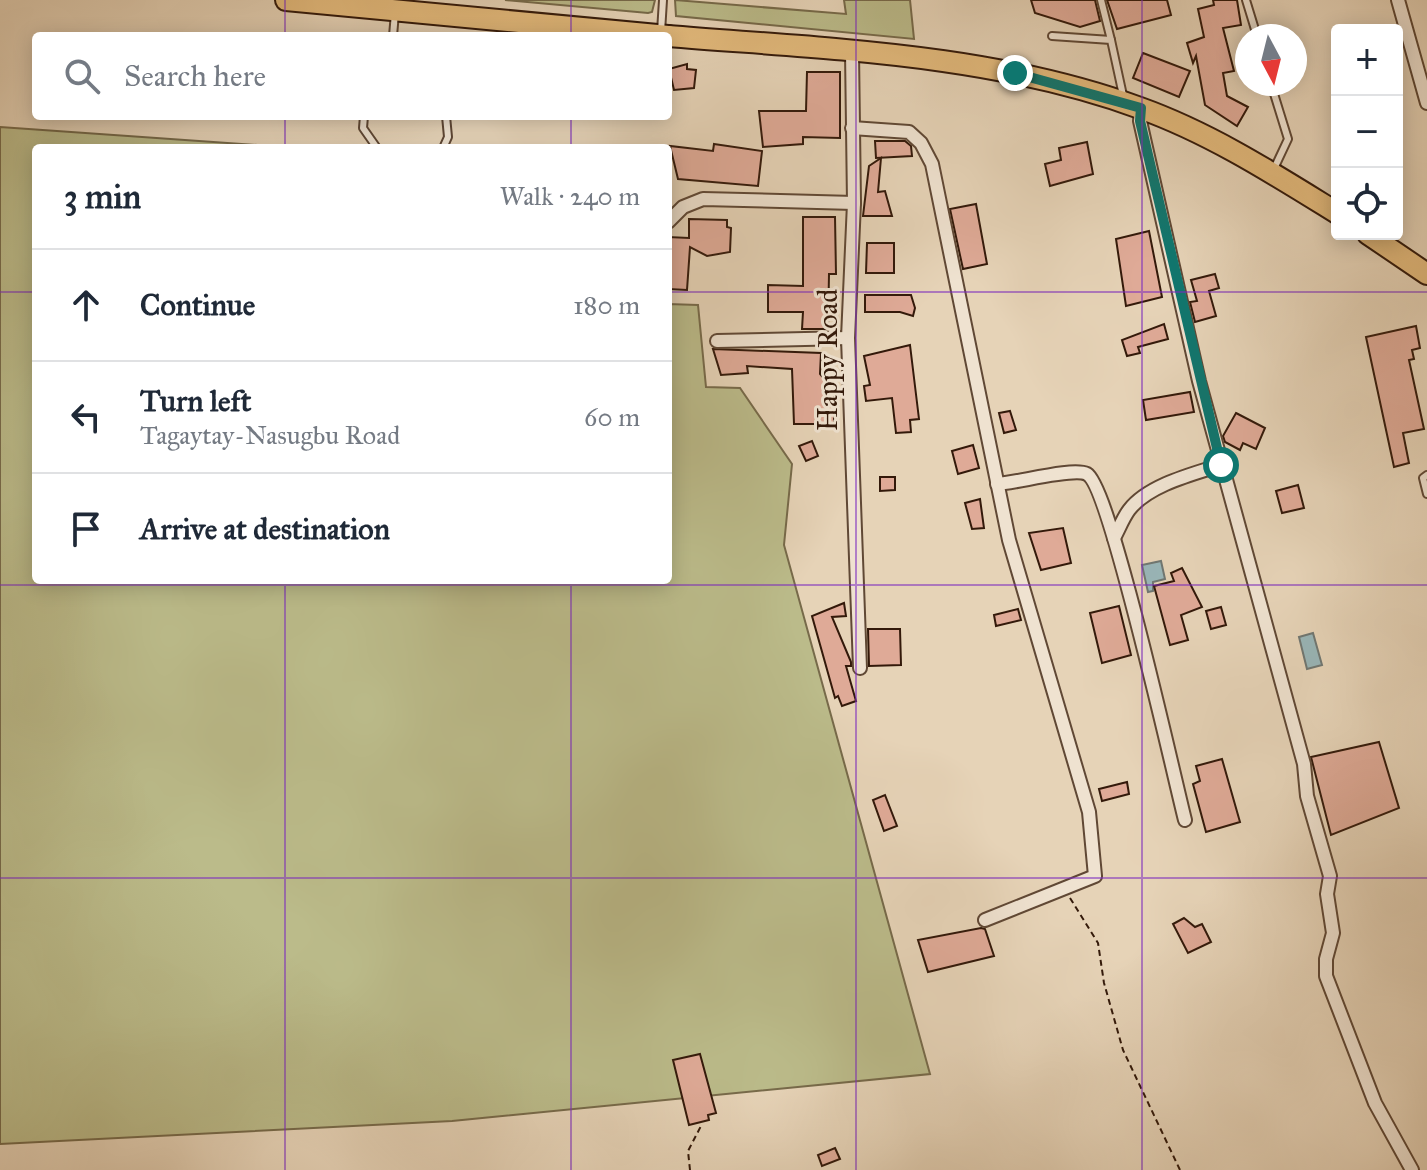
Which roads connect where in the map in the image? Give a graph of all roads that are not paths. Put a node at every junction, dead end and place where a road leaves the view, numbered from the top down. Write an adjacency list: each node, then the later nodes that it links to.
1 (286, 0): 6 (main road)
2 (663, 0): 10 (lane)
3 (1101, 0): 13 (lane)
4 (1246, 0): 7 (lane)
5 (1398, 0): 16 (street)
6 (400, 6): 8 (lane); 9 (main road)
7 (1253, 24)
8 (394, 32)
9 (620, 32)
10 (661, 32)
11 (672, 36): 14 (main road)
12 (1052, 36): 13 (lane)
13 (1111, 40): 17 (lane)
14 (852, 52): 17 (main road); 20 (street, Happy Road)
15 (1275, 96): 25 (lane)
16 (1427, 103)
17 (1133, 105): 25 (main road); 33 (street)
18 (364, 120): 22 (lane)
19 (446, 120): 21 (lane)
20 (852, 128): 26 (street, Happy Road); 35 (street)
21 (448, 137): 23 (lane); 24 (lane)
22 (374, 144)
23 (445, 144)
24 (450, 144)
25 (1272, 173): 27 (main road)
26 (854, 203): 28 (street); 31 (street, Happy Road)
27 (1331, 209)
28 (672, 218)
29 (1377, 240): 30 (main road)
30 (1427, 274)
31 (848, 338): 32 (street); 38 (street, Happy Road)
32 (717, 341)
33 (1221, 465): 37 (street); 41 (street)
34 (1427, 475): 36 (lane)
35 (997, 484): 37 (street); 40 (street)
36 (1427, 494)
37 (1114, 538): 39 (street)
38 (860, 668)
39 (1185, 820)
40 (985, 920)
41 (1412, 1170)

